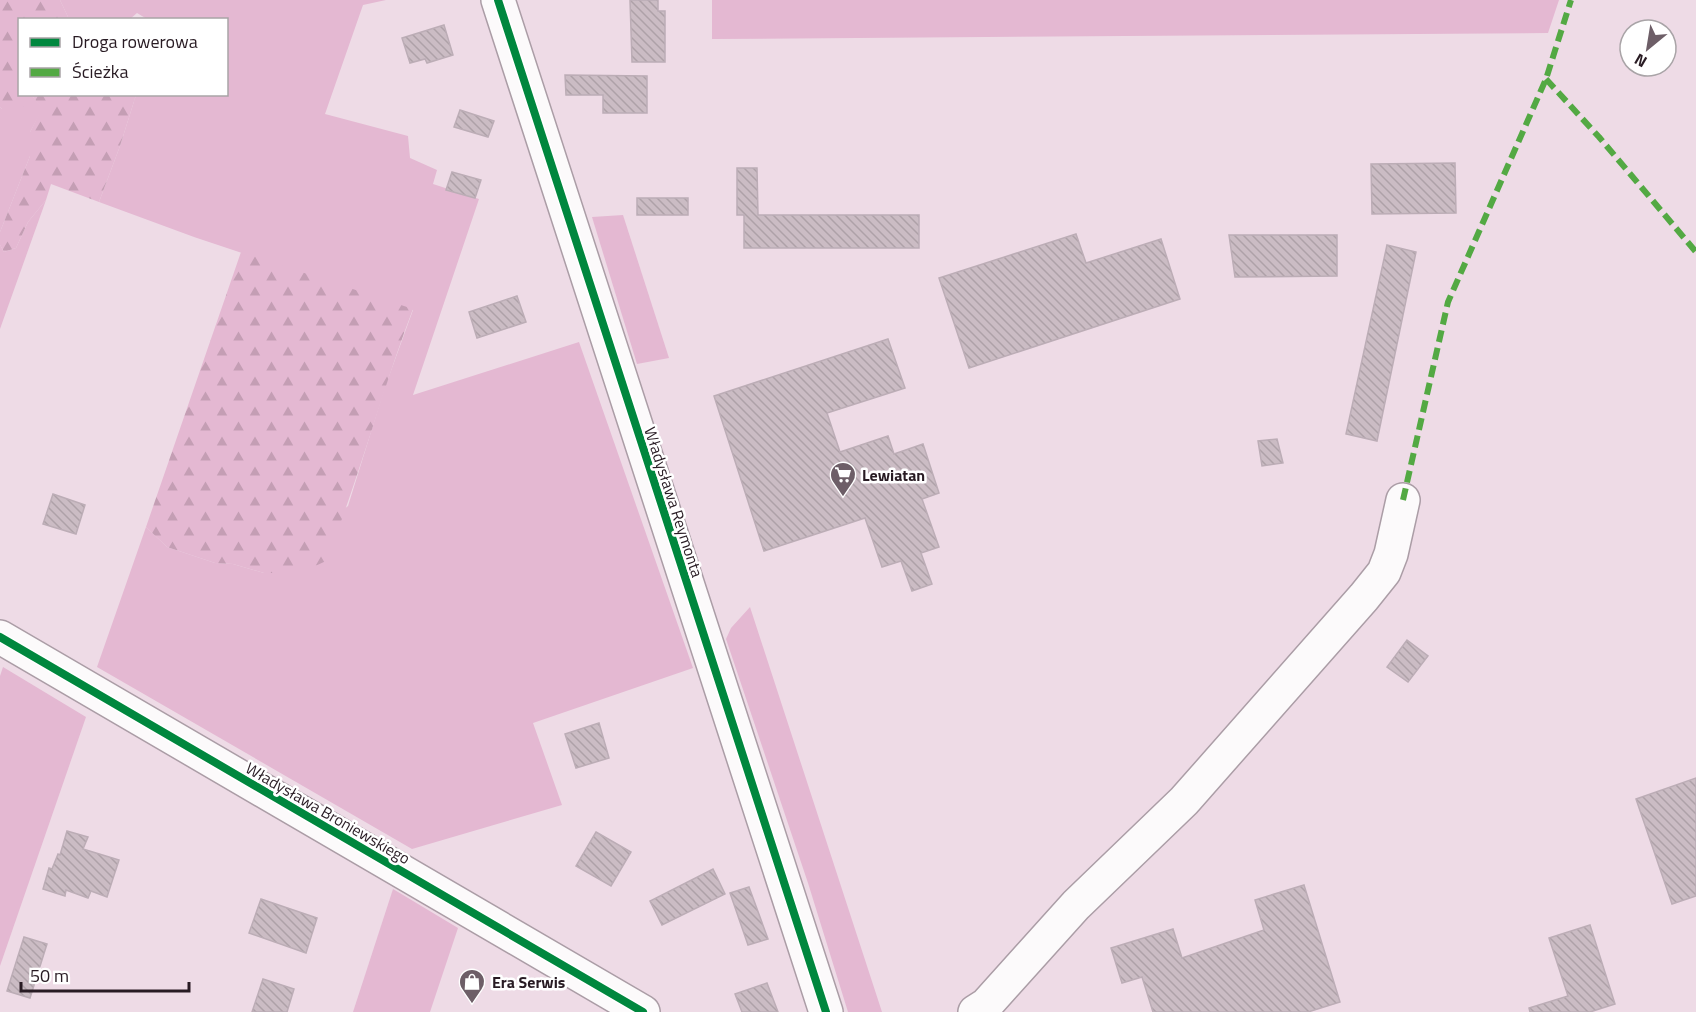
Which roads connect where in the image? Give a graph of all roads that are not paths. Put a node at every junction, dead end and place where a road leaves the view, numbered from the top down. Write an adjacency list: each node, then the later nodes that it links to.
1 (498, 0): 6 (street, Władysława Reymonta)
2 (1403, 500): 4 (street)
3 (0, 637): 5 (street, Władysława Broniewskiego)
4 (978, 1011)
5 (643, 1012)
6 (826, 1012)

